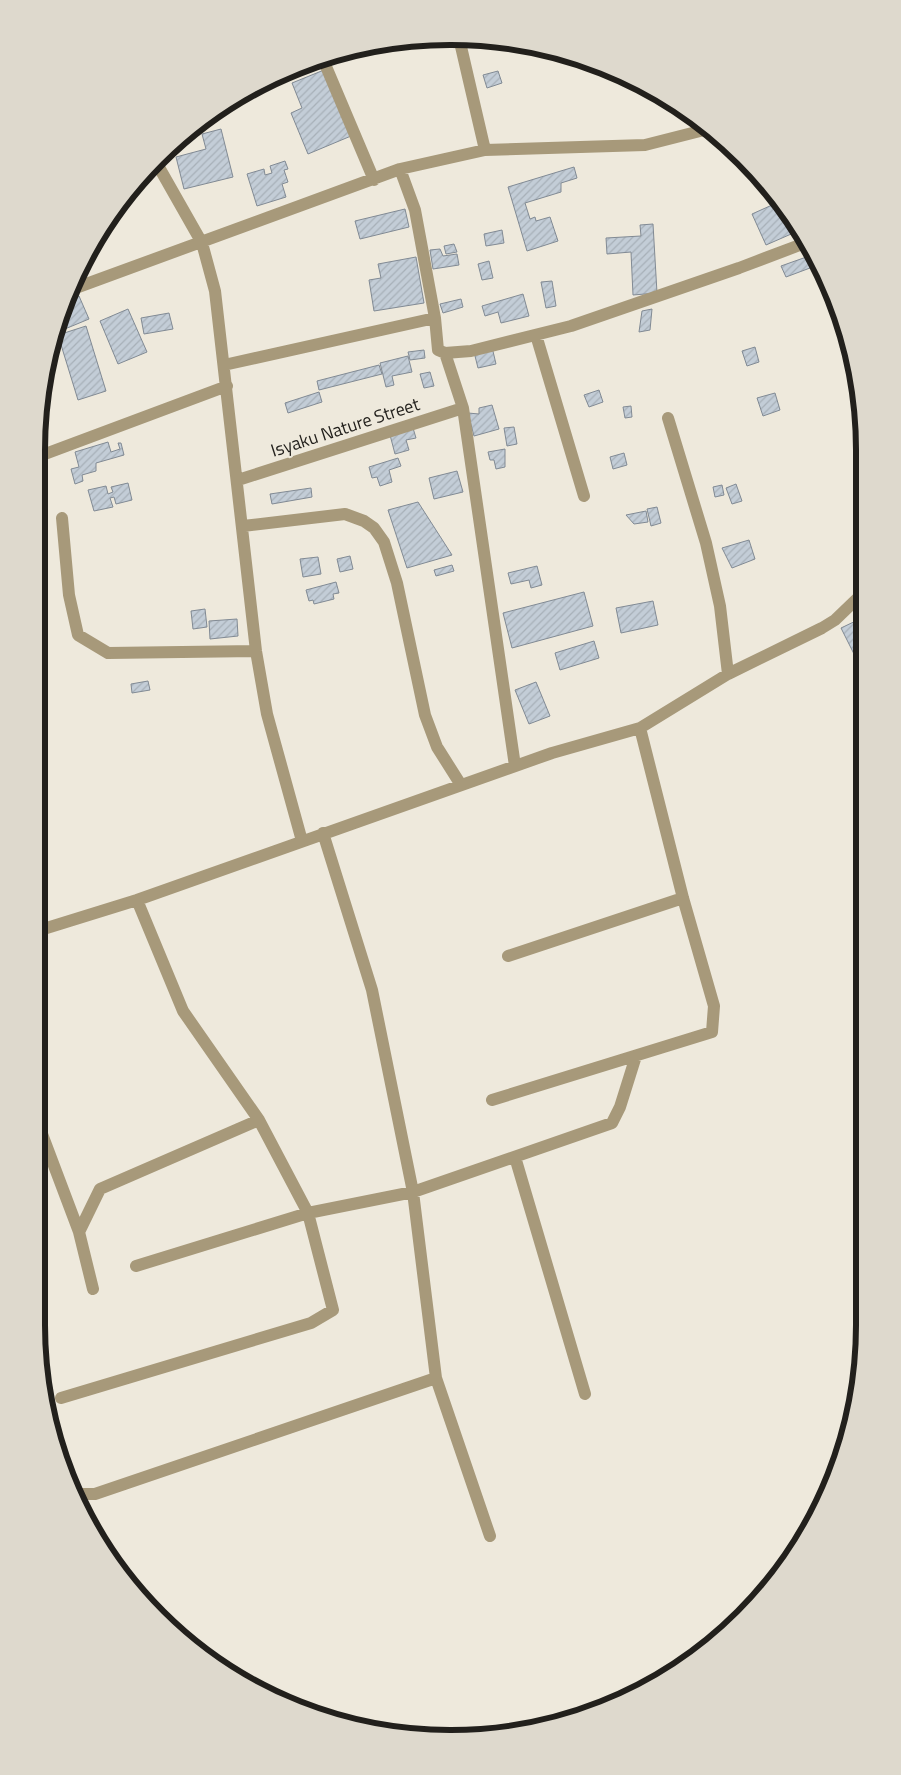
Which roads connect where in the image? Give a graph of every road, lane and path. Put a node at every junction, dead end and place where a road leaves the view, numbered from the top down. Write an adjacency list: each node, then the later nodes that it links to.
1 (461, 45): 4 (street)
2 (326, 65): 7 (street)
3 (700, 131): 4 (street)
4 (485, 150): 6 (street)
5 (160, 169): 8 (street)
6 (400, 169): 7 (street); 11 (street)
7 (374, 180): 8 (street)
8 (202, 243): 10 (street); 14 (street)
9 (800, 245): 12 (street)
10 (80, 286)
11 (435, 318): 13 (street); 14 (street)
12 (536, 335): 13 (street); 20 (street)
13 (444, 353): 16 (street)
14 (224, 365): 15 (street)
15 (227, 386): 18 (street); 19 (street)
16 (463, 408): 19 (street, Isyaku Nature Street); 27 (street)
17 (668, 418): 25 (street)
18 (45, 454)
19 (238, 480): 22 (street)
20 (584, 496)
21 (62, 518): 24 (street)
22 (243, 526): 24 (street); 28 (street)
23 (856, 599): 25 (street)
24 (256, 651): 30 (street)
25 (728, 674): 26 (street)
26 (640, 728): 27 (street); 31 (street)
27 (515, 766): 28 (street)
28 (461, 785): 29 (street)
29 (323, 833): 30 (street); 40 (street)
30 (302, 841): 32 (street)
31 (682, 898): 34 (street); 35 (street)
32 (137, 900): 33 (street); 37 (street)
33 (45, 929)
34 (508, 956)
35 (636, 1056): 36 (street); 39 (street)
36 (492, 1100)
37 (259, 1120): 41 (street); 42 (street)
38 (45, 1142): 42 (street)
39 (515, 1157): 40 (street); 46 (street)
40 (413, 1192): 41 (street); 45 (street)
41 (308, 1213): 43 (street); 47 (street)
42 (78, 1232): 44 (street)
43 (136, 1266)
44 (93, 1289)
45 (436, 1378): 48 (street); 49 (street)
46 (585, 1394)
47 (61, 1398)
48 (82, 1494)
49 (490, 1536)

